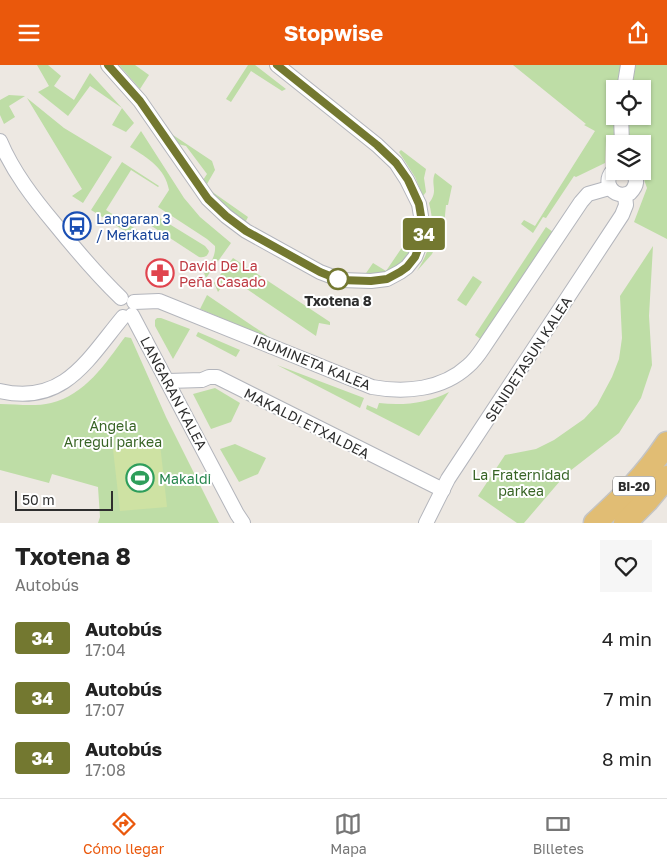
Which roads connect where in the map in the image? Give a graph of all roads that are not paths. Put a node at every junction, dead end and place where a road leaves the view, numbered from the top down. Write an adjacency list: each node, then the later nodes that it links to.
1 (108, 65): 2 (street)
2 (277, 65)
3 (628, 65): 4 (street)
4 (626, 80)
5 (0, 141): 10 (street, LANGARAN KALEA)
6 (608, 180): 8 (street)
7 (636, 180): 9 (street, SENIDETASUN KALEA)
8 (609, 187): 9 (street); 10 (street, IRUMINETA KALEA)
9 (625, 195): 15 (street, SENIDETASUN KALEA)
10 (128, 308): 11 (street, LANGARAN KALEA); 12 (street)
11 (168, 381): 15 (street, MAKALDI ETXALDEA); 17 (street, LANGARAN KALEA)
12 (0, 391)
13 (667, 443): 16 (main road, BI-20)
14 (667, 477): 16 (main road, BI-20)
15 (443, 490): 18 (street, SENIDETASUN KALEA)
16 (605, 520)
17 (243, 523)
18 (426, 523)

